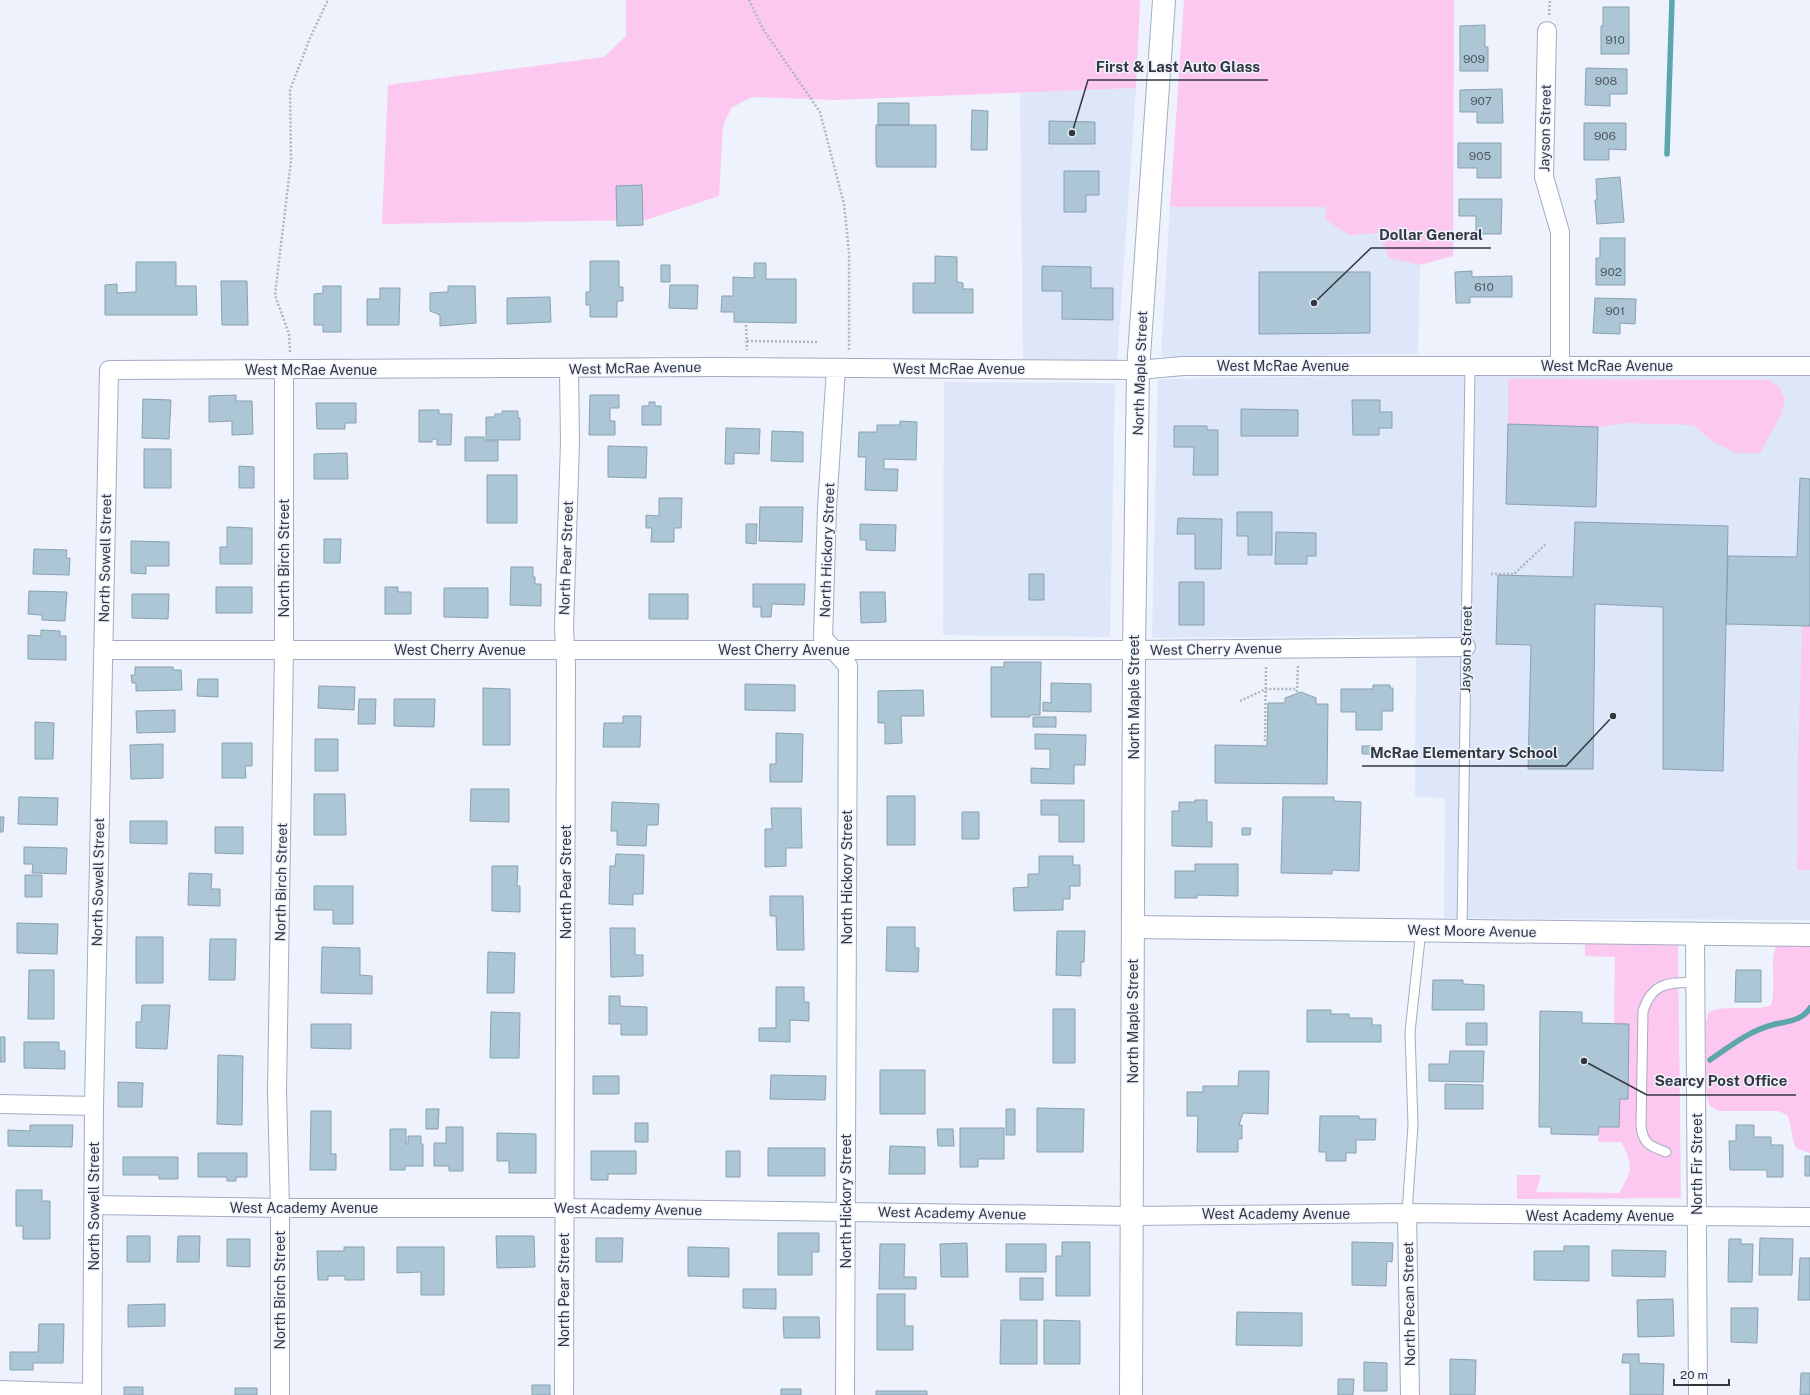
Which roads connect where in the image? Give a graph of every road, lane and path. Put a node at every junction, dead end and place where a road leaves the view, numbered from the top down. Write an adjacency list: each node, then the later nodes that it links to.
1 (328, 0): 15 (path)
2 (749, 0): 12 (path)
3 (1164, 0): 16 (main road, North Maple Street)
4 (1547, 31): 10 (street, Jayson Street)
5 (746, 325): 6 (path)
6 (747, 341): 7 (path); 8 (path)
7 (818, 342)
8 (747, 354)
9 (1470, 366): 10 (street, West McRae Avenue); 16 (street, West McRae Avenue); 19 (lane, Jayson Street)
10 (1560, 366): 11 (street, West McRae Avenue)
11 (1810, 366)
12 (842, 368): 13 (street, West McRae Avenue); 16 (street, West McRae Avenue); 24 (street, North Hickory Street)
13 (569, 369): 15 (street, West McRae Avenue); 23 (street, North Pear Street)
14 (109, 370): 15 (street, West McRae Avenue); 21 (street, North Sowell Street)
15 (288, 370): 22 (street, North Birch Street)
16 (1138, 370): 25 (main road, North Maple Street)
17 (1547, 544): 18 (path)
18 (1491, 574)
19 (1466, 647): 20 (street, West Cherry Avenue); 32 (lane, Jayson Street)
20 (1298, 648): 25 (street, West Cherry Avenue); 27 (path)
21 (103, 650): 22 (street, West Cherry Avenue); 37 (street, North Sowell Street)
22 (284, 650): 23 (street, West Cherry Avenue); 40 (street, North Birch Street)
23 (565, 650): 24 (street, West Cherry Avenue); 41 (street, North Pear Street)
24 (834, 650): 25 (street, West Cherry Avenue); 42 (street, North Hickory Street)
25 (1134, 650): 30 (main road, North Maple Street)
26 (1266, 662): 27 (path)
27 (1266, 689): 28 (path); 29 (path)
28 (1240, 701)
29 (1265, 741)
30 (1133, 927): 31 (main road, West Moore Avenue); 44 (main road, North Maple Street)
31 (1421, 930): 32 (main road, West Moore Avenue); 43 (lane)
32 (1462, 931): 33 (main road, West Moore Avenue)
33 (1695, 934): 34 (main road, West Moore Avenue); 35 (street, North Fir Street)
34 (1810, 935)
35 (1696, 982): 38 (lane); 45 (street, North Fir Street)
36 (0, 1104): 37 (street)
37 (94, 1106): 39 (street, North Sowell Street)
38 (1666, 1152)
39 (94, 1205): 40 (street, West Academy Avenue); 48 (street, North Sowell Street)
40 (280, 1208): 41 (street, West Academy Avenue); 49 (street, North Birch Street)
41 (565, 1208): 42 (street, West Academy Avenue); 50 (street, North Pear Street)
42 (846, 1211): 44 (street, West Academy Avenue); 51 (street, North Hickory Street)
43 (1408, 1213): 44 (street, West Academy Avenue); 45 (street, West Academy Avenue); 53 (street, North Pecan Street)
44 (1132, 1216): 52 (main road, North Maple Street)
45 (1696, 1216): 46 (street, West Academy Avenue); 54 (street, North Fir Street)
46 (1810, 1217)
47 (0, 1390): 48 (street)
48 (92, 1394)
49 (280, 1395)
50 (564, 1395)
51 (845, 1395)
52 (1132, 1395)
53 (1410, 1395)
54 (1698, 1395)

